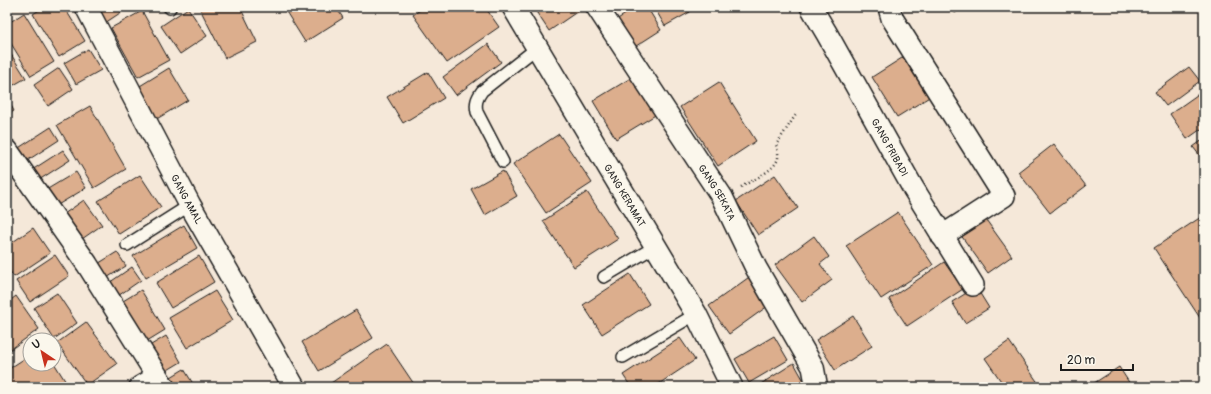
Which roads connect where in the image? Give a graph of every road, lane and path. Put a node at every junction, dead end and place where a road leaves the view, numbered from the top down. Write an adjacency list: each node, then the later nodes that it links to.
1 (86, 7): 11 (street, GANG AMAL)
2 (513, 7): 6 (street, GANG KERAMAT)
3 (597, 7): 10 (street, GANG SEKATA)
4 (811, 7): 12 (street, GANG PRIBADI)
5 (890, 7): 12 (street)
6 (538, 47): 9 (lane); 14 (street, GANG KERAMAT)
7 (797, 113): 10 (path)
8 (7, 150): 19 (street)
9 (503, 162)
10 (722, 197): 22 (street, GANG SEKATA)
11 (190, 205): 13 (lane); 20 (street, GANG AMAL)
12 (942, 236): 16 (street, GANG PRIBADI)
13 (127, 245)
14 (656, 246): 15 (lane); 17 (street, GANG KERAMAT)
15 (604, 277)
16 (973, 284)
17 (696, 314): 18 (lane); 21 (street, GANG KERAMAT)
18 (623, 357)
19 (154, 384)
20 (294, 387)
21 (732, 387)
22 (814, 387)

